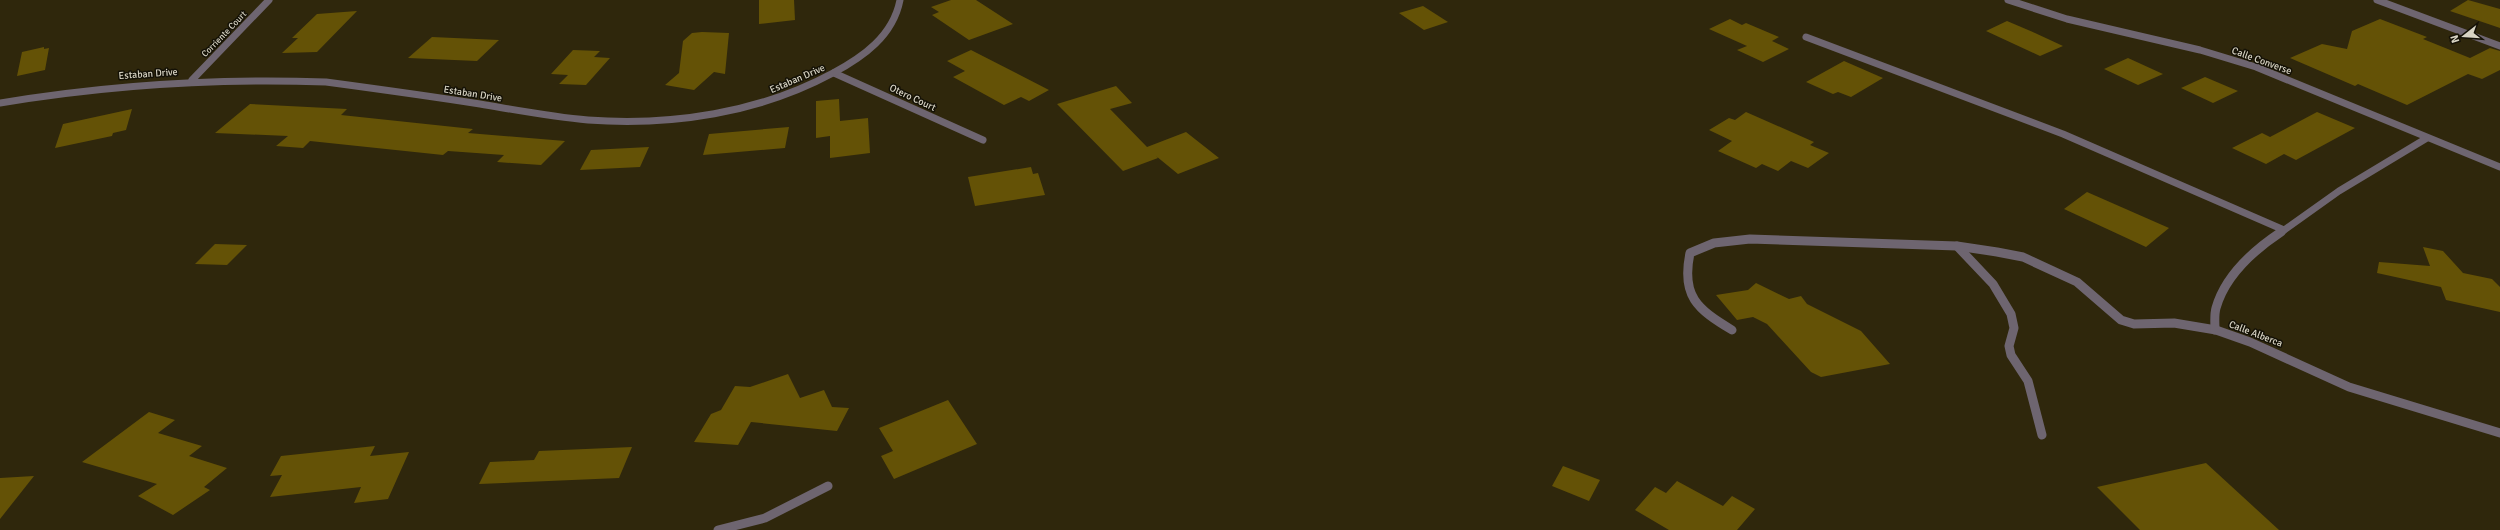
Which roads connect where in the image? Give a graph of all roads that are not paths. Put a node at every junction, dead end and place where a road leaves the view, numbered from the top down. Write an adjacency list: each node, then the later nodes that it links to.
1 (269, 0): 8 (street, Corriente Court)
2 (900, 0): 7 (street, Estaban Drive)
3 (2008, 0): 10 (street, Calle Converse)
4 (2377, 0): 6 (street)
5 (1806, 37): 13 (street)
6 (2500, 46)
7 (834, 73): 8 (street, Estaban Drive); 11 (street, Otero Court)
8 (192, 80): 9 (street, Estaban Drive)
9 (0, 103)
10 (2427, 138): 12 (street, Calle Converse); 13 (street, Calle Alberca)
11 (982, 140)
12 (2500, 167)
13 (2284, 230): 16 (street, Calle Alberca)
14 (1957, 246): 15 (street); 16 (street); 18 (street)
15 (1732, 330)
16 (2215, 330): 17 (street, Calle Alberca)
17 (2500, 433)
18 (2042, 435)
19 (828, 486): 20 (street)
20 (718, 530)

